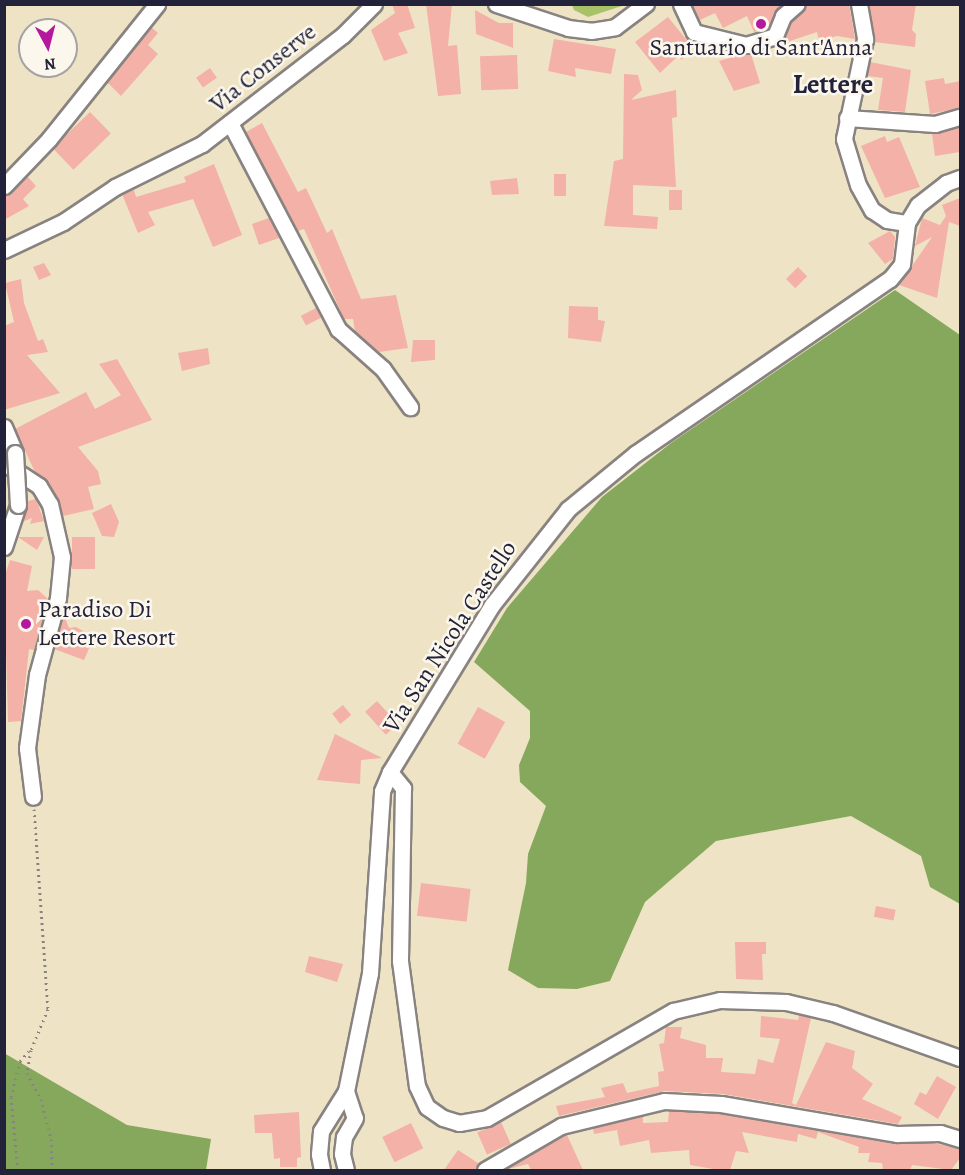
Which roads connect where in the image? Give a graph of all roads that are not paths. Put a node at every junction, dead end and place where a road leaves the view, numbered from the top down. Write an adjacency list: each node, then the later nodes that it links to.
1 (157, 4): 12 (street)
2 (374, 4): 10 (street, Via Conserve)
3 (496, 4): 4 (street)
4 (646, 4)
5 (681, 4): 6 (street)
6 (797, 4)
7 (859, 4): 9 (street)
8 (960, 117): 9 (street)
9 (847, 118): 13 (street)
10 (230, 123): 14 (street, Via Conserve); 15 (street)
11 (960, 178): 13 (street)
12 (4, 186)
13 (907, 223): 19 (street, Via San Nicola Castello)
14 (4, 250)
15 (410, 407)
16 (4, 427): 17 (street)
17 (10, 458): 18 (street, bridge); 20 (street)
18 (4, 547)
19 (390, 772): 21 (street); 22 (street, Via San Nicola Castello)
20 (33, 797)
21 (960, 1059)
22 (346, 1091): 24 (street, Via San Nicola Castello); 25 (street)
23 (960, 1139): 26 (street)
24 (322, 1170)
25 (346, 1170)
26 (485, 1170)

